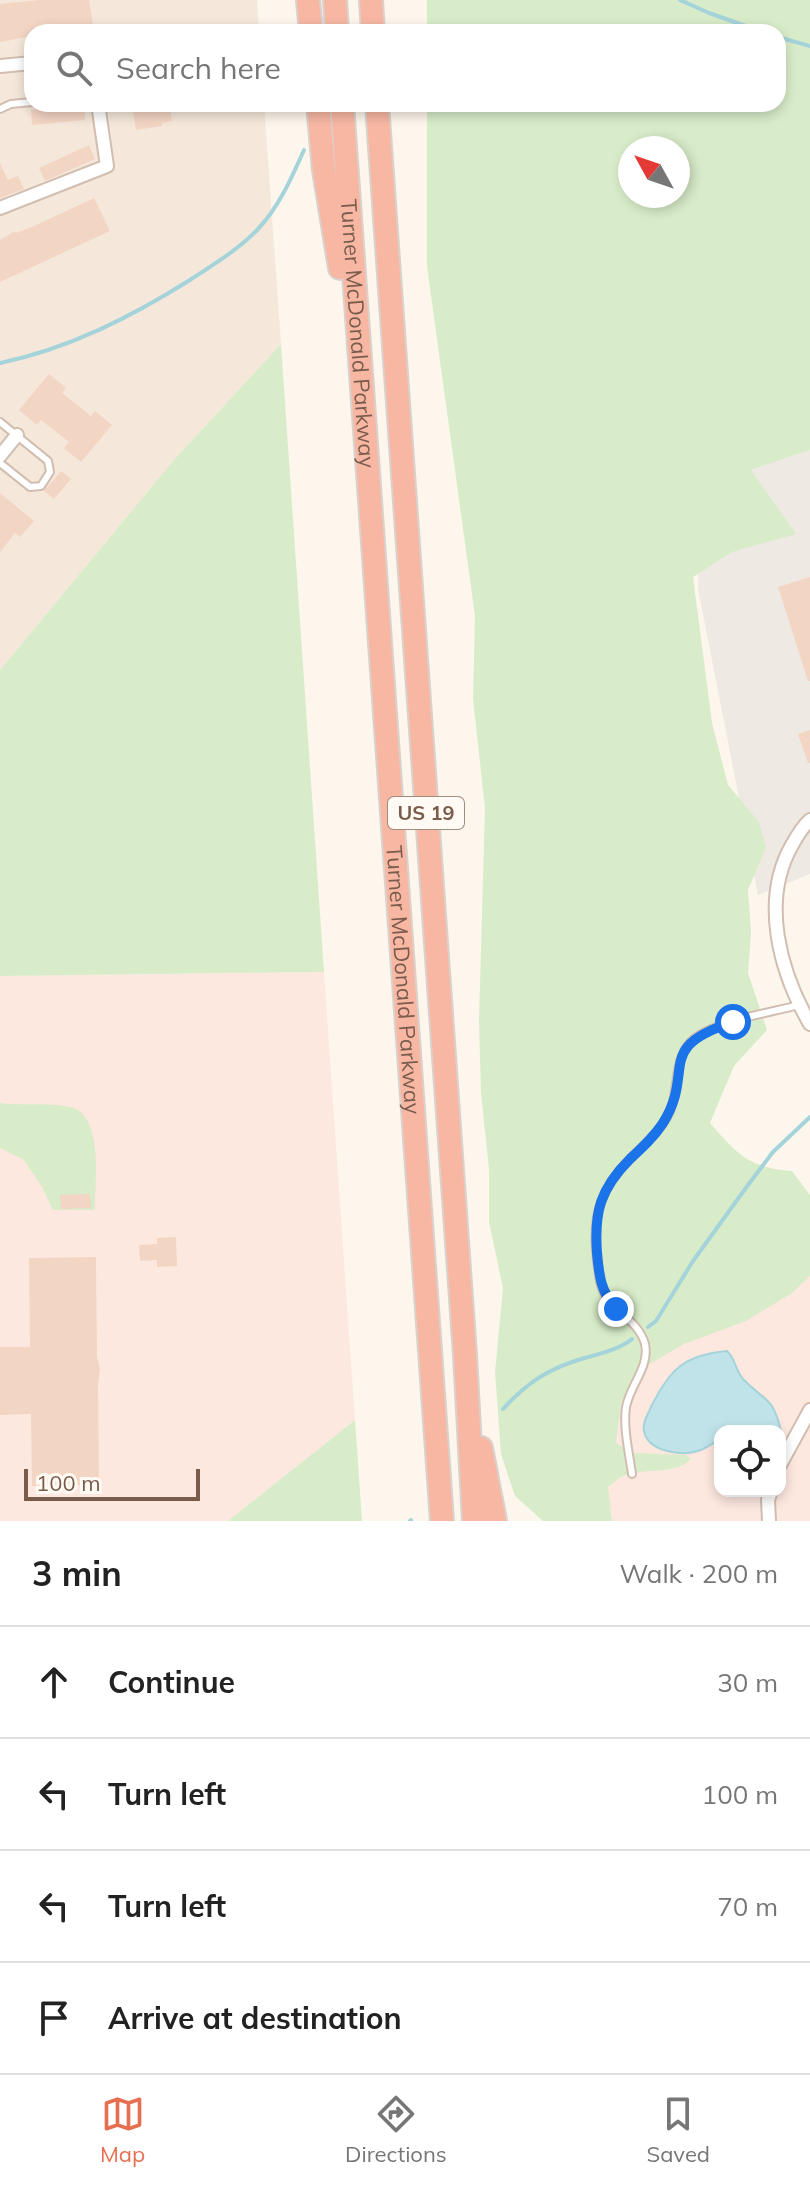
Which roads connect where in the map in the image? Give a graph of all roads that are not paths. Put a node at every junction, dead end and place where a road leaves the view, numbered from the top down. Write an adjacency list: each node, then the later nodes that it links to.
1 (308, 0): 4 (highway)
2 (335, 0): 5 (highway)
3 (373, 0): 6 (highway)
4 (310, 24)
5 (336, 24)
6 (374, 24)
7 (24, 64): 8 (street)
8 (0, 66)
9 (24, 103): 10 (lane)
10 (0, 109)
11 (99, 112): 15 (street)
12 (319, 112): 16 (highway)
13 (343, 112): 16 (highway, Turner McDonald Parkway / US 19)
14 (378, 112): 24 (highway, Turner McDonald Parkway / US 19)
15 (0, 208)
16 (358, 355): 29 (highway, Turner McDonald Parkway / US 19)
17 (0, 422): 18 (lane)
18 (17, 435): 19 (street); 20 (lane)
19 (0, 456)
20 (0, 463)
21 (810, 820): 22 (street)
22 (799, 1005): 23 (street); 27 (lane)
23 (810, 1024)
24 (465, 1355): 30 (highway, Turner McDonald Parkway / US 19); 31 (highway)
25 (810, 1410): 26 (street)
26 (786, 1454)
27 (632, 1474)
28 (769, 1497): 32 (street)
29 (442, 1521)
30 (474, 1521)
31 (495, 1521)
32 (769, 1521)

